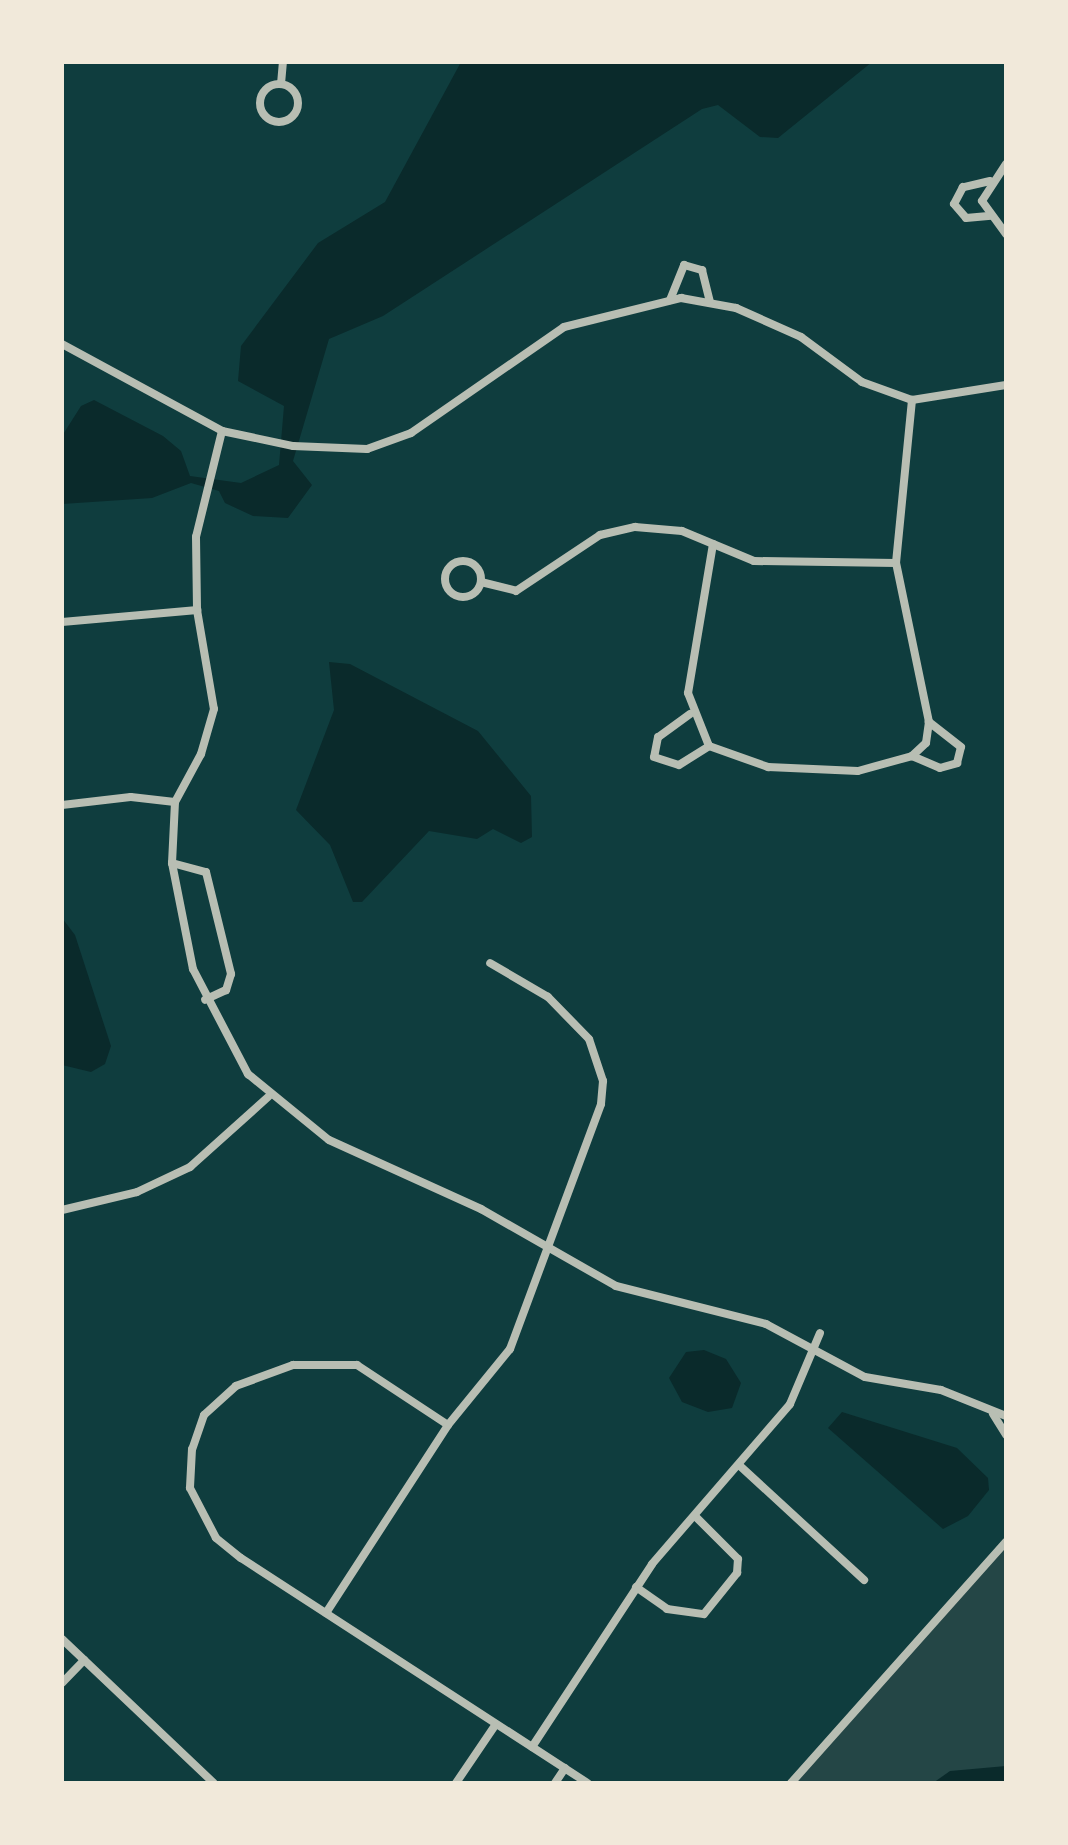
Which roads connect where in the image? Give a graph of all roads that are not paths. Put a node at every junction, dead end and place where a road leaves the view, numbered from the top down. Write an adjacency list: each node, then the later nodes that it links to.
1 (283, 62): 2 (street)
2 (281, 84): 2 (street)
3 (1006, 164): 4 (street)
4 (990, 181): 5 (street); 5 (street)
5 (991, 216): 6 (street)
6 (1006, 234)
7 (670, 300): 8 (street); 8 (street); 12 (street)
8 (710, 303): 11 (street)
9 (62, 344): 12 (street)
10 (1006, 385): 11 (street)
11 (912, 400): 14 (street)
12 (222, 431): 16 (street)
13 (713, 544): 14 (street); 15 (street); 18 (street)
14 (896, 563): 19 (street)
15 (481, 582): 15 (street)
16 (197, 610): 17 (street); 22 (street)
17 (62, 622)
18 (690, 714): 20 (street); 20 (street)
19 (929, 722): 21 (street); 21 (street)
20 (709, 746): 21 (street)
21 (912, 756)
22 (175, 802): 23 (street); 24 (street)
23 (62, 805)
24 (172, 863): 26 (street); 26 (street)
25 (490, 963): 29 (street)
26 (205, 1000): 27 (street)
27 (268, 1097): 28 (street); 29 (street)
28 (62, 1210)
29 (550, 1245): 31 (street); 34 (street)
30 (820, 1333): 31 (street)
31 (815, 1355): 32 (street); 36 (street)
32 (993, 1414): 33 (street); 35 (street)
33 (1006, 1416)
34 (448, 1425): 41 (street); 41 (street)
35 (1006, 1435)
36 (739, 1465): 37 (street); 39 (street)
37 (695, 1516): 40 (street); 40 (street)
38 (1006, 1542): 52 (street)
39 (864, 1580)
40 (636, 1587): 46 (street)
41 (326, 1613): 45 (street)
42 (62, 1639): 43 (street)
43 (84, 1660): 44 (street); 48 (street)
44 (62, 1683)
45 (496, 1724): 46 (street); 49 (street)
46 (532, 1747): 47 (street)
47 (565, 1768): 50 (street); 51 (street)
48 (214, 1783)
49 (456, 1783)
50 (555, 1783)
51 (588, 1783)
52 (791, 1783)

